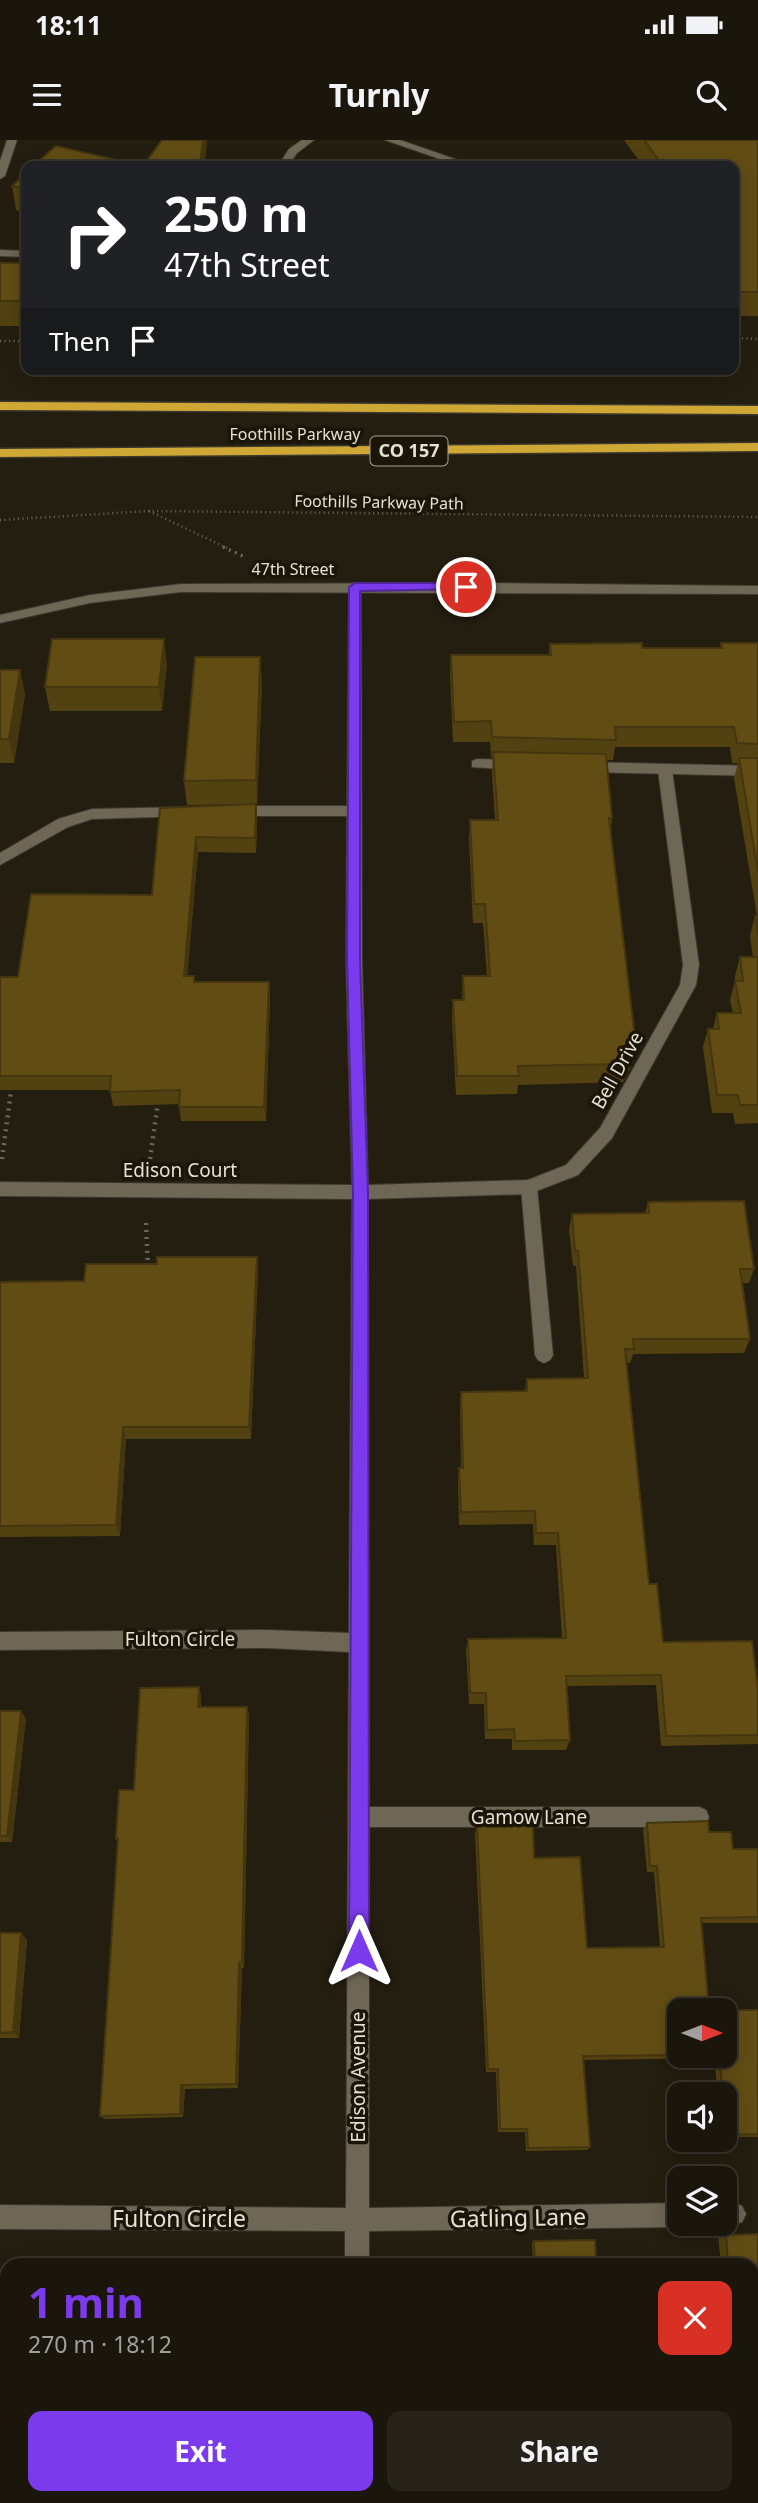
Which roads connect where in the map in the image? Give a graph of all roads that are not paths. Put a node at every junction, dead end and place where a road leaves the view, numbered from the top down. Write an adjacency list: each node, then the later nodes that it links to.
1 (12, 140): 6 (street)
2 (309, 140): 4 (street)
3 (390, 140): 5 (street)
4 (286, 161)
5 (455, 161)
6 (0, 176)
7 (0, 253): 8 (street)
8 (21, 254)
9 (0, 406): 10 (highway, Foothills Parkway)
10 (758, 410)
11 (758, 447): 12 (highway, Foothills Parkway / CO 157)
12 (0, 453)
13 (355, 587): 14 (street, 47th Street); 15 (street, 47th Street); 21 (street, Edison Avenue)
14 (758, 590)
15 (0, 619)
16 (477, 764): 17 (street)
17 (530, 766)
18 (571, 767): 19 (street)
19 (665, 770): 20 (street); 23 (street, Bell Drive)
20 (758, 771)
21 (355, 811): 22 (street); 25 (street, Edison Avenue)
22 (0, 860)
23 (529, 1187): 25 (street, Bell Drive); 26 (street)
24 (0, 1189): 25 (street, Edison Court)
25 (360, 1192): 28 (street, Edison Avenue)
26 (544, 1354)
27 (0, 1641): 28 (street, Fulton Circle)
28 (360, 1643): 29 (street, Edison Avenue)
29 (360, 1817): 30 (street, Gamow Lane); 33 (street, Edison Avenue)
30 (699, 1817)
31 (667, 2215): 33 (street, Gatling Lane)
32 (0, 2217): 33 (street, Fulton Circle)
33 (357, 2220): 34 (street, Edison Avenue)
34 (357, 2258)

